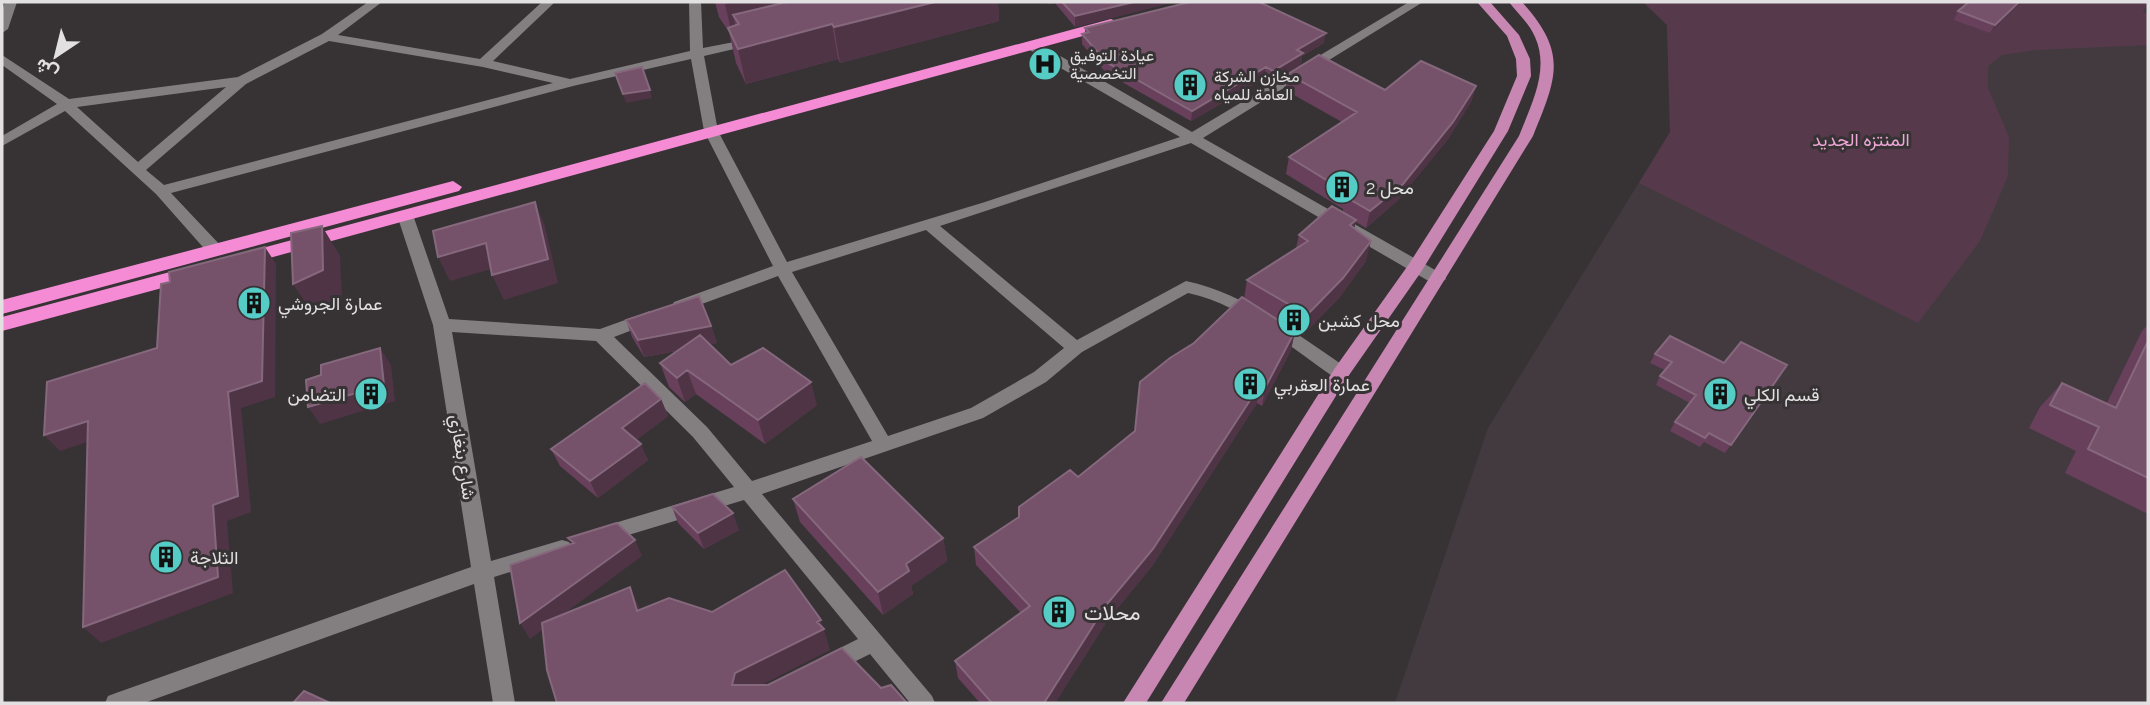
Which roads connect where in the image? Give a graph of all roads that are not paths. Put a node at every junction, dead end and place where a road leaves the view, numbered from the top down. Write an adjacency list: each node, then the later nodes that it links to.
1 (11, 2): 8 (street)
2 (376, 2): 10 (street)
3 (549, 2): 14 (street)
4 (695, 2): 12 (street)
5 (1417, 2): 21 (street)
6 (1483, 2): 24 (main road)
7 (1515, 2): 25 (main road)
8 (2, 29)
9 (775, 35): 12 (street)
10 (327, 37): 14 (street); 15 (street)
11 (1031, 45): 19 (highway); 19 (highway); 21 (street)
12 (697, 55): 16 (street); 19 (street)
13 (2, 59): 17 (street)
14 (483, 63): 16 (street)
15 (241, 81): 17 (street); 23 (street)
16 (570, 83): 26 (street)
17 (66, 104): 20 (street); 23 (street)
18 (2, 126): 20 (street)
19 (709, 126): 27 (highway); 29 (highway); 31 (street)
20 (28, 127): 22 (street)
21 (1192, 138): 28 (street); 30 (street)
22 (2, 142)
23 (137, 170): 26 (street)
24 (1473, 175): 25 (main road); 30 (main road)
25 (1495, 185): 32 (main road)
26 (161, 191): 29 (street)
27 (405, 215): 34 (highway); 35 (street, شارع بنغازي)
28 (927, 223): 31 (street); 37 (street)
29 (215, 250): 33 (highway)
30 (1415, 268): 32 (street); 38 (main road)
31 (782, 269): 36 (street); 39 (street)
32 (1437, 279): 48 (main road)
33 (2, 307)
34 (2, 324)
35 (442, 326): 36 (street); 41 (street, شارع بنغازي)
36 (601, 335): 40 (street)
37 (1076, 348): 38 (street); 39 (street)
38 (1341, 373): 47 (main road)
39 (884, 446): 40 (street)
40 (750, 490): 41 (street); 42 (street)
41 (482, 572): 44 (street); 45 (street, شارع بنغازي)
42 (873, 642): 43 (street); 46 (street)
43 (813, 673)
44 (116, 703)
45 (504, 703)
46 (925, 703)
47 (1133, 703)
48 (1171, 703)

